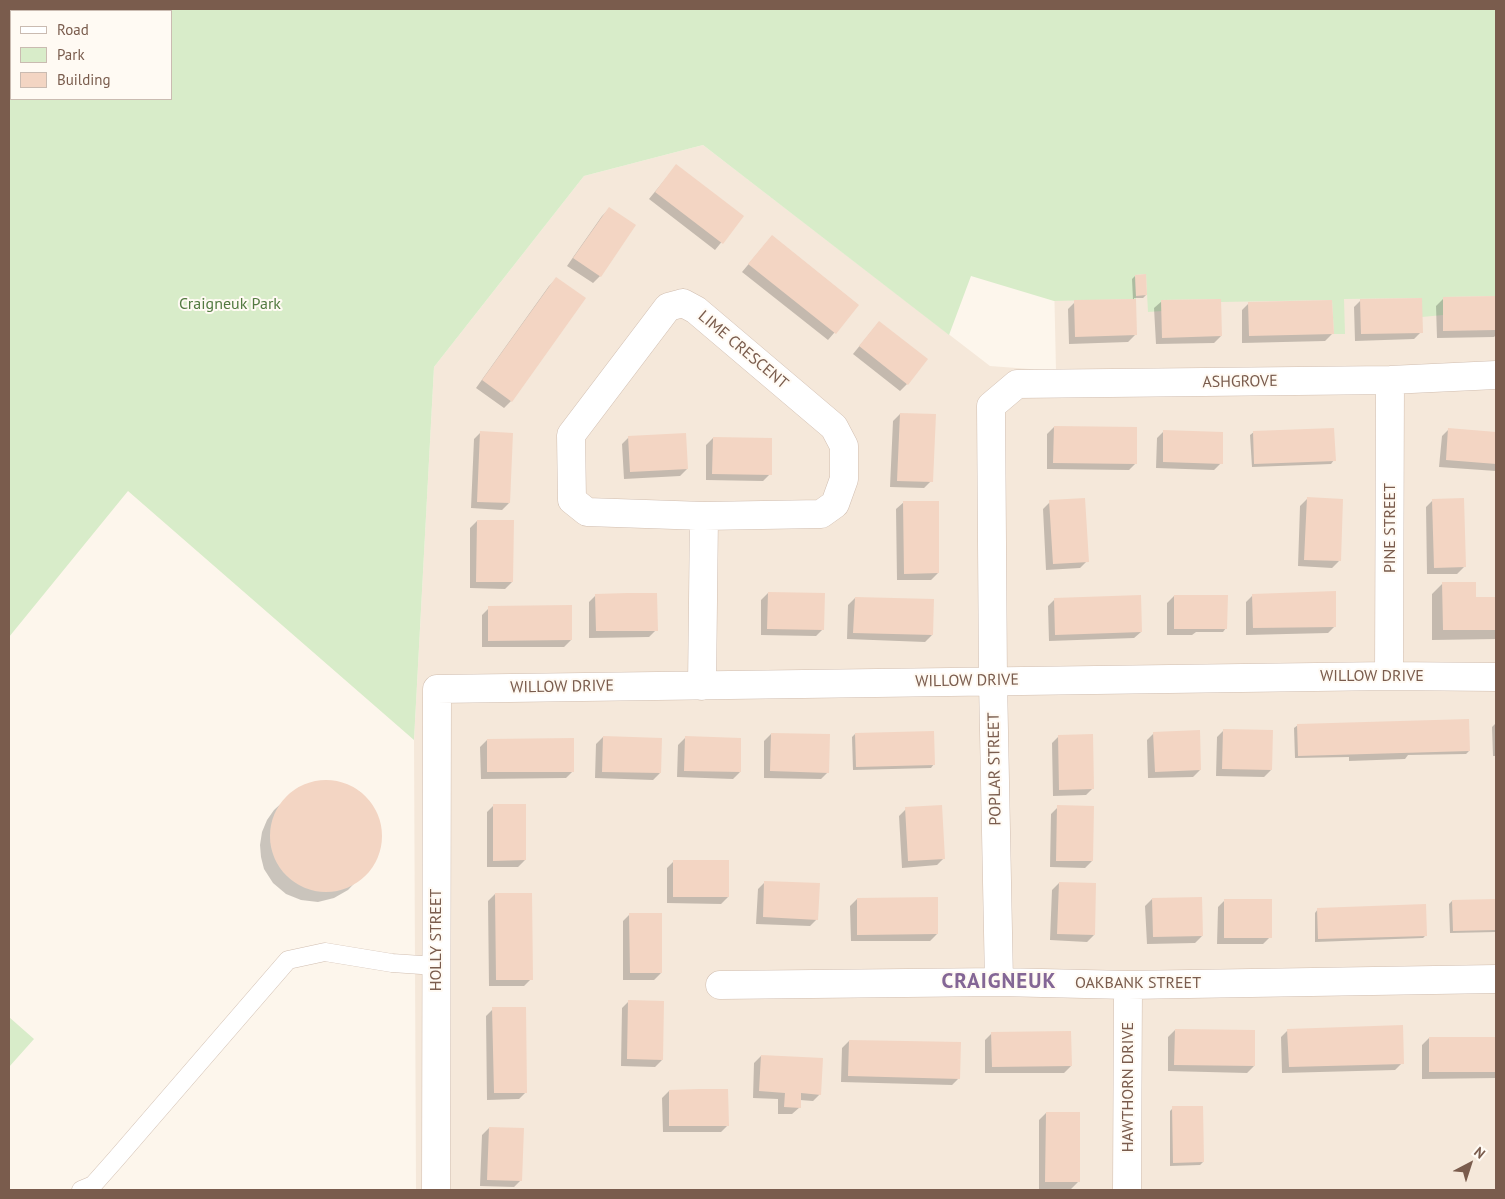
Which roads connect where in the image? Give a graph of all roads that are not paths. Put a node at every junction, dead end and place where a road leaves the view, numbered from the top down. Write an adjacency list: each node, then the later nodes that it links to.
1 (1496, 375): 2 (street, ASHGROVE)
2 (1390, 380): 3 (street, ASHGROVE); 5 (street, PINE STREET)
3 (991, 406): 7 (street, POPLAR STREET)
4 (704, 516): 4 (street, LIME CRESCENT); 8 (street)
5 (1389, 676): 6 (street, WILLOW DRIVE); 7 (street, WILLOW DRIVE)
6 (1496, 677)
7 (992, 680): 8 (street, WILLOW DRIVE); 12 (street, POPLAR STREET)
8 (702, 686): 9 (street, WILLOW DRIVE)
9 (437, 690): 10 (street, HOLLY STREET)
10 (436, 966): 15 (lane); 16 (street, HOLLY STREET)
11 (1496, 979): 13 (street, OAKBANK STREET)
12 (1000, 982): 13 (street, OAKBANK STREET); 14 (street, OAKBANK STREET)
13 (1128, 984): 17 (street, HAWTHORN DRIVE)
14 (720, 985)
15 (81, 1190)
16 (436, 1190)
17 (1127, 1190)

